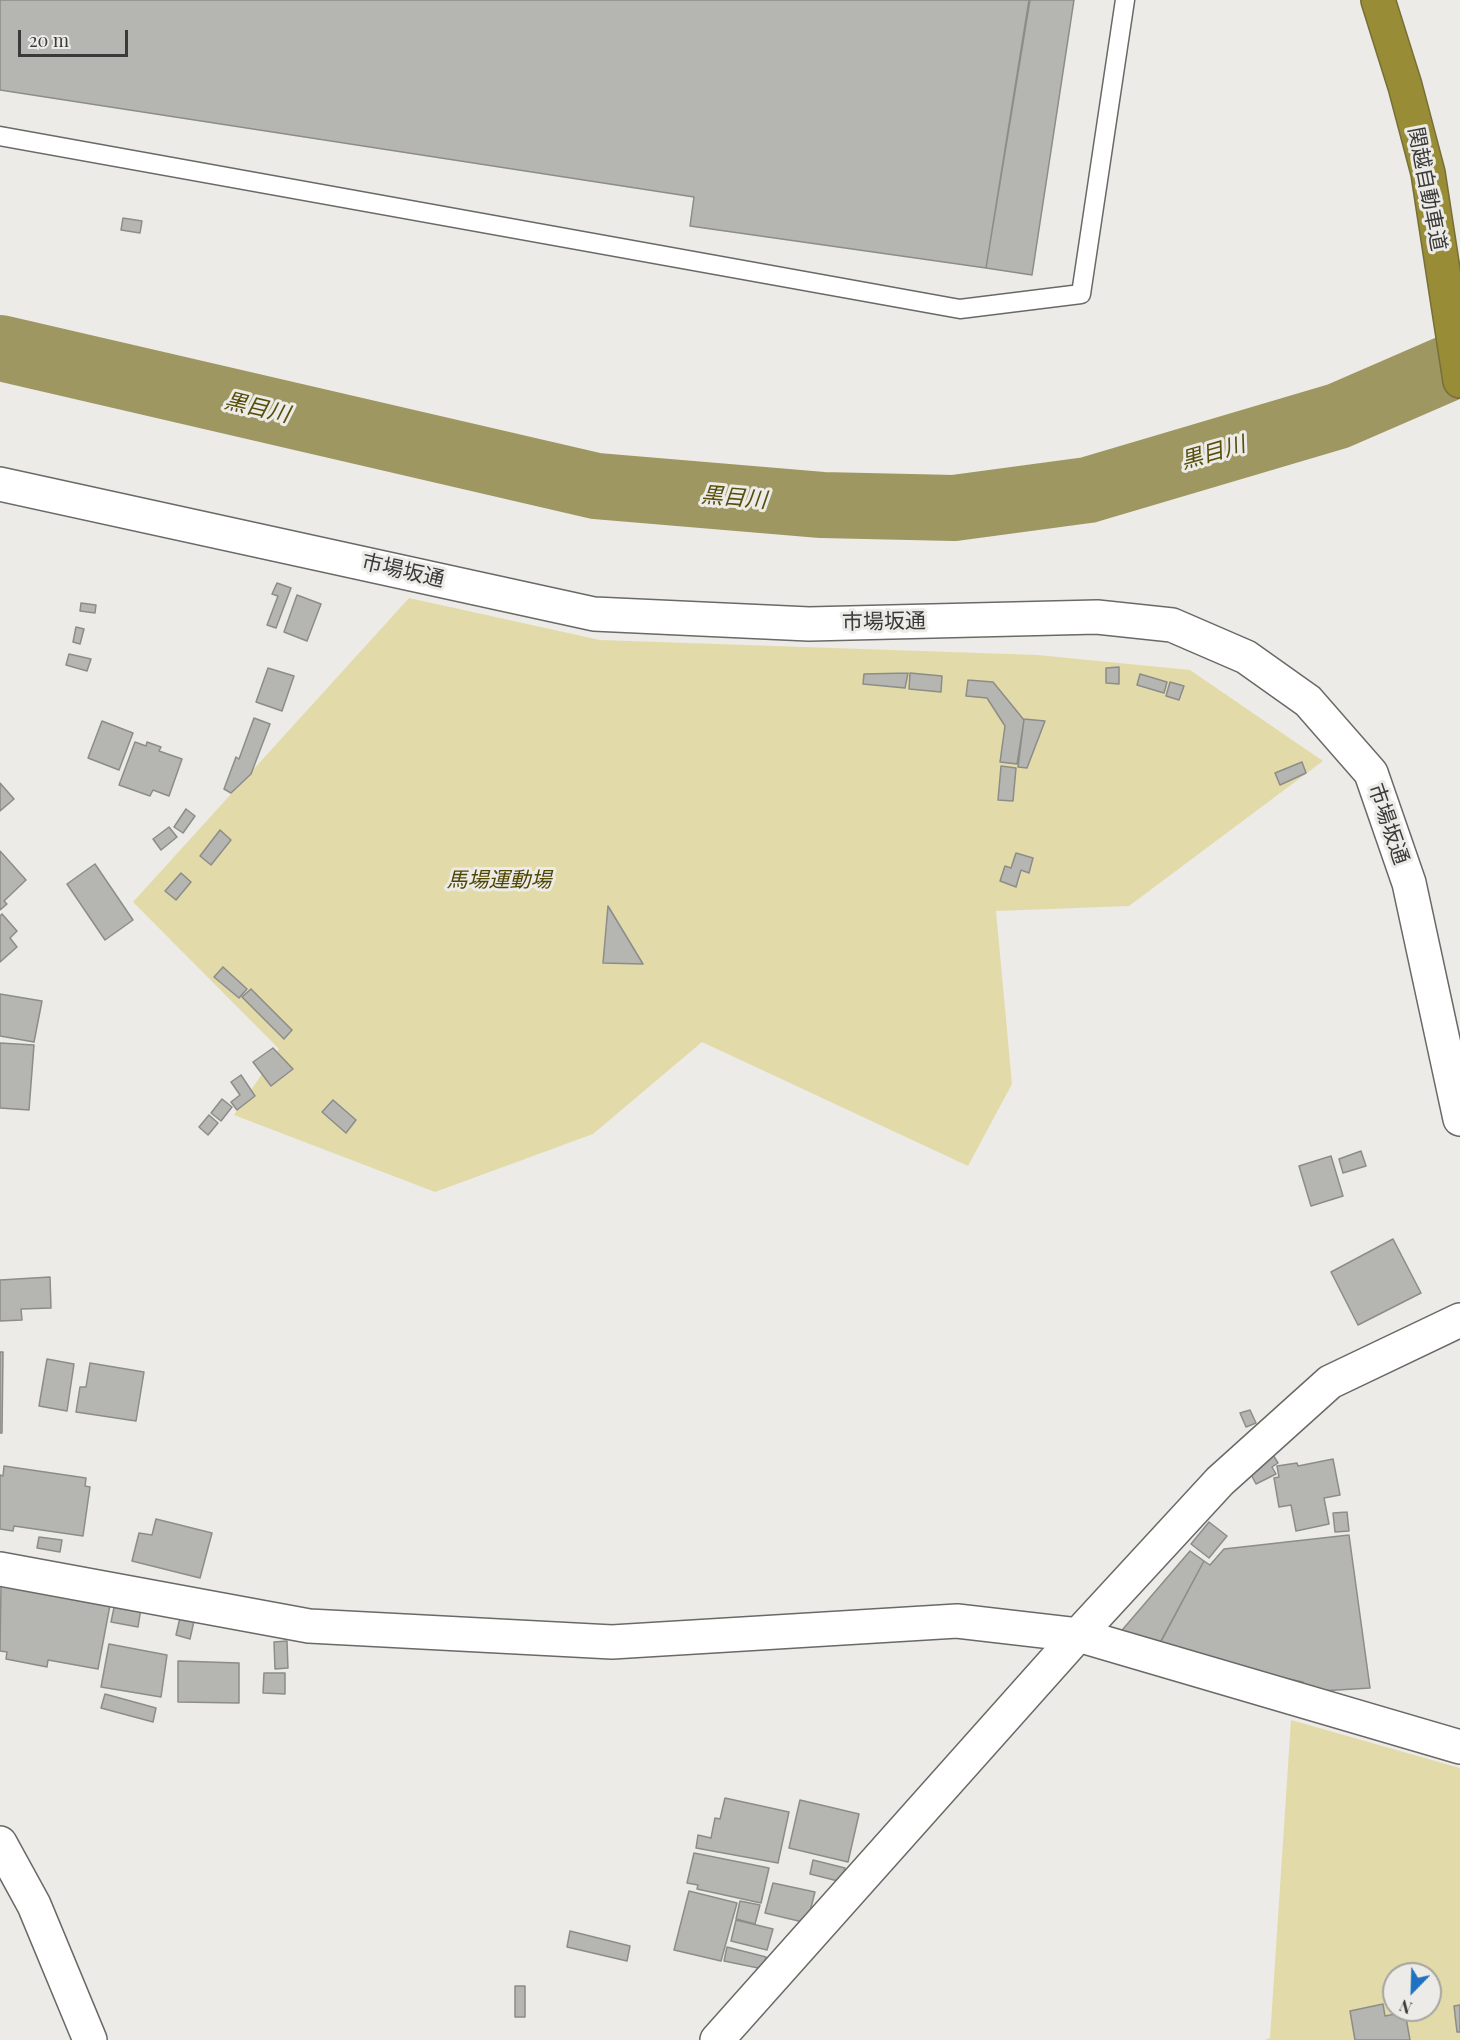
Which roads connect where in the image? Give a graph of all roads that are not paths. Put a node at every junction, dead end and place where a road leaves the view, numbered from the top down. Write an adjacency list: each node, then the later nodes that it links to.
1 (1125, 0): 3 (lane)
2 (1378, 0): 4 (highway, 関越自動車道)
3 (0, 136)
4 (1460, 381)
5 (0, 484): 6 (street, 市場坂通)
6 (1460, 1119)
7 (1460, 1320): 9 (street)
8 (0, 1569): 9 (street)
9 (1078, 1635): 10 (street); 13 (street)
10 (1460, 1747)
11 (0, 1843): 12 (street)
12 (90, 2040)
13 (717, 2040)

